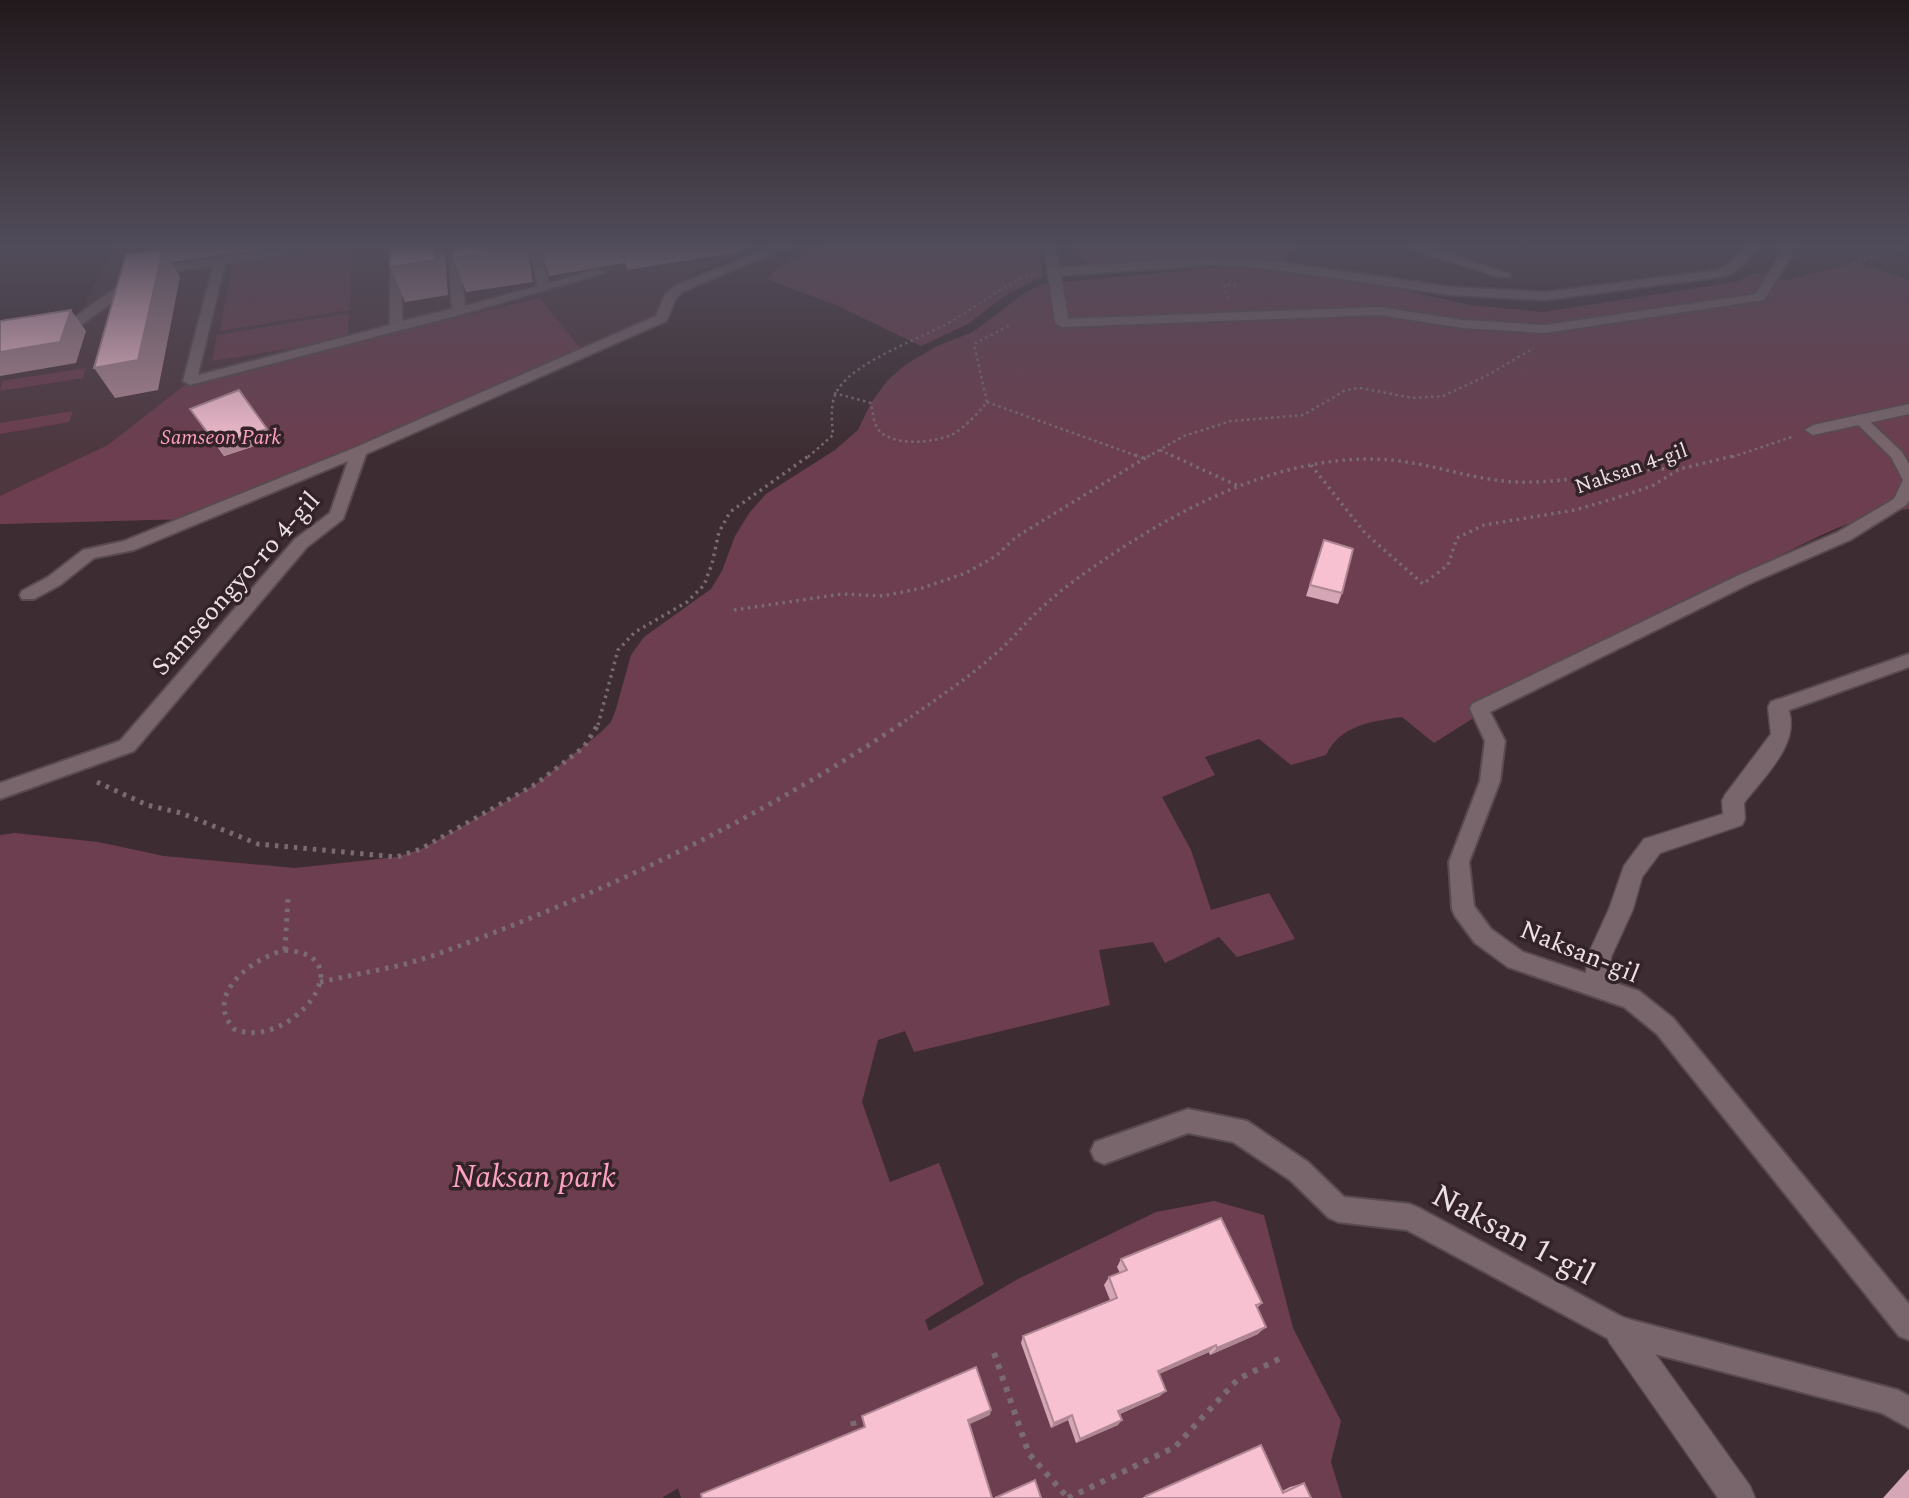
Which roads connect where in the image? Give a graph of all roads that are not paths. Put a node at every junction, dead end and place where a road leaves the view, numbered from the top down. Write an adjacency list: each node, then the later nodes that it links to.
1 (85, 316): 12 (lane)
2 (206, 316): 11 (lane)
3 (396, 316): 11 (lane)
4 (440, 316): 11 (lane)
5 (661, 316): 16 (lane)
6 (1061, 316): 10 (street)
7 (1235, 316): 10 (lane)
8 (1414, 316): 9 (lane)
9 (1633, 316)
10 (1062, 323)
11 (396, 327)
12 (38, 330)
13 (1909, 409): 14 (street)
14 (1859, 419): 15 (street); 17 (lane, Naksan-gil)
15 (1813, 430)
16 (359, 451): 18 (lane); 21 (lane, Samseongyo-ro 4-gil)
17 (1909, 480): 22 (lane, Naksan-gil)
18 (28, 595)
19 (1909, 660): 20 (lane)
20 (1778, 707): 22 (street)
21 (0, 790)
22 (1597, 986): 24 (lane, Naksan-gil)
23 (1104, 1152): 25 (lane, Naksan 1-gil)
24 (1909, 1326)
25 (1620, 1331): 26 (lane, Naksan 1-gil); 27 (street)
26 (1909, 1413)
27 (1738, 1498)

